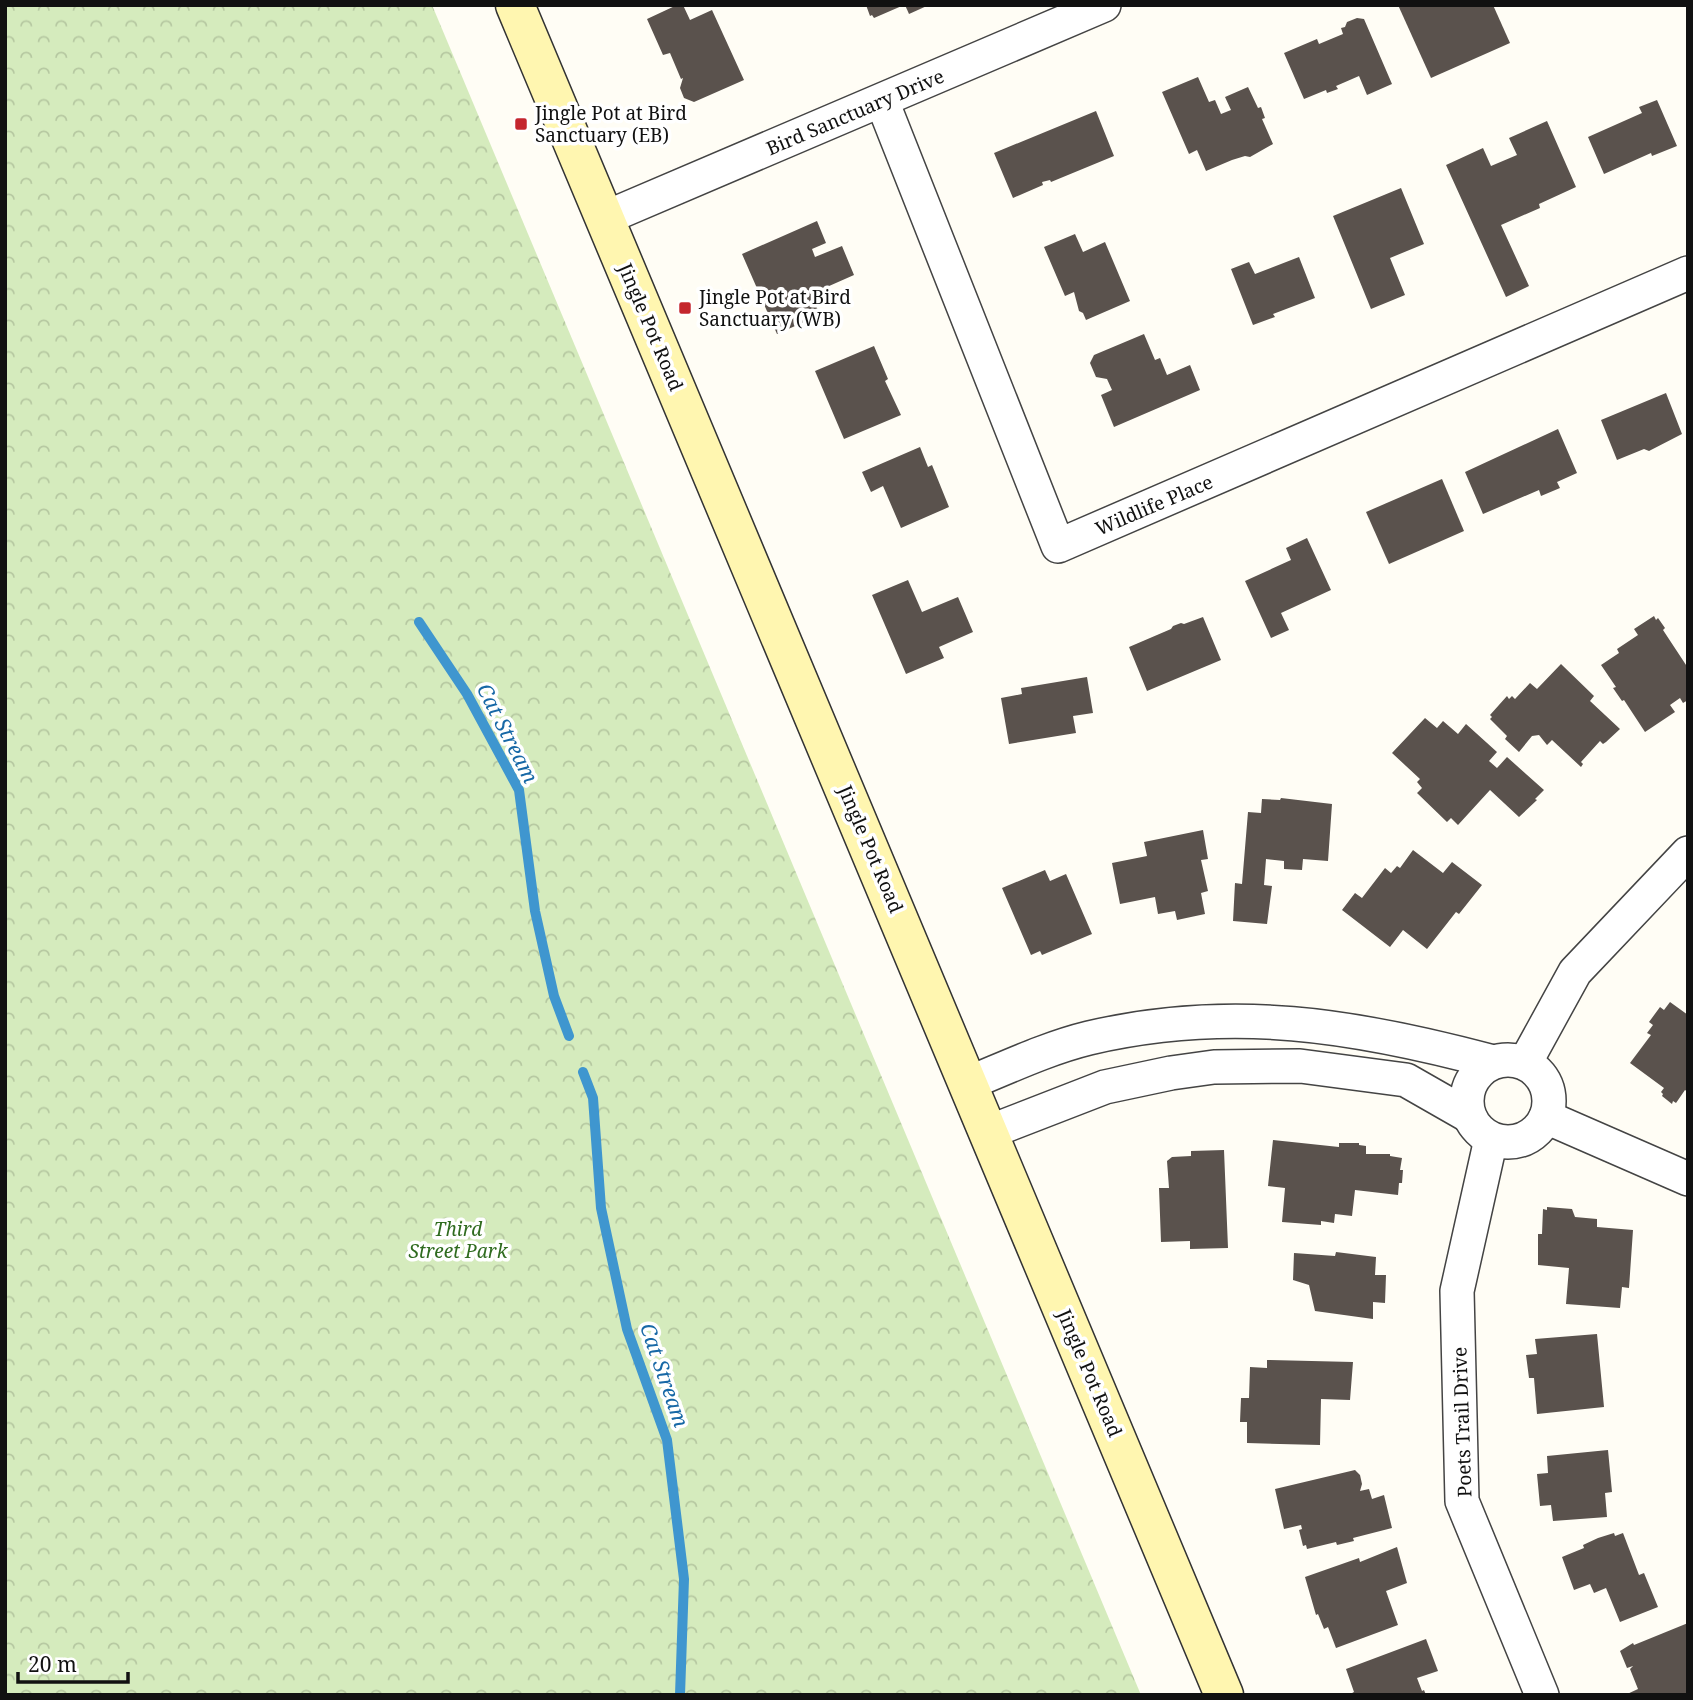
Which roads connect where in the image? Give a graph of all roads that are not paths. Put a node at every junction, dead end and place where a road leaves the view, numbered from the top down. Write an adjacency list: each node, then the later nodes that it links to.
1 (515, 5): 4 (street, Jingle Pot Road)
2 (1104, 5): 3 (street, Bird Sanctuary Drive)
3 (882, 102): 4 (street, Bird Sanctuary Drive); 5 (street, Wildlife Place)
4 (605, 218): 8 (street, Jingle Pot Road)
5 (1688, 273)
6 (1688, 853): 7 (street)
7 (1509, 1062): 8 (street); 9 (street); 10 (street)
8 (969, 1083): 11 (street, Jingle Pot Road)
9 (1546, 1117): 10 (street); 12 (street)
10 (1480, 1127): 11 (street); 14 (street, Poets Trail Drive)
11 (989, 1132): 13 (street, Jingle Pot Road)
12 (1688, 1179)
13 (1224, 1695)
14 (1542, 1695)

